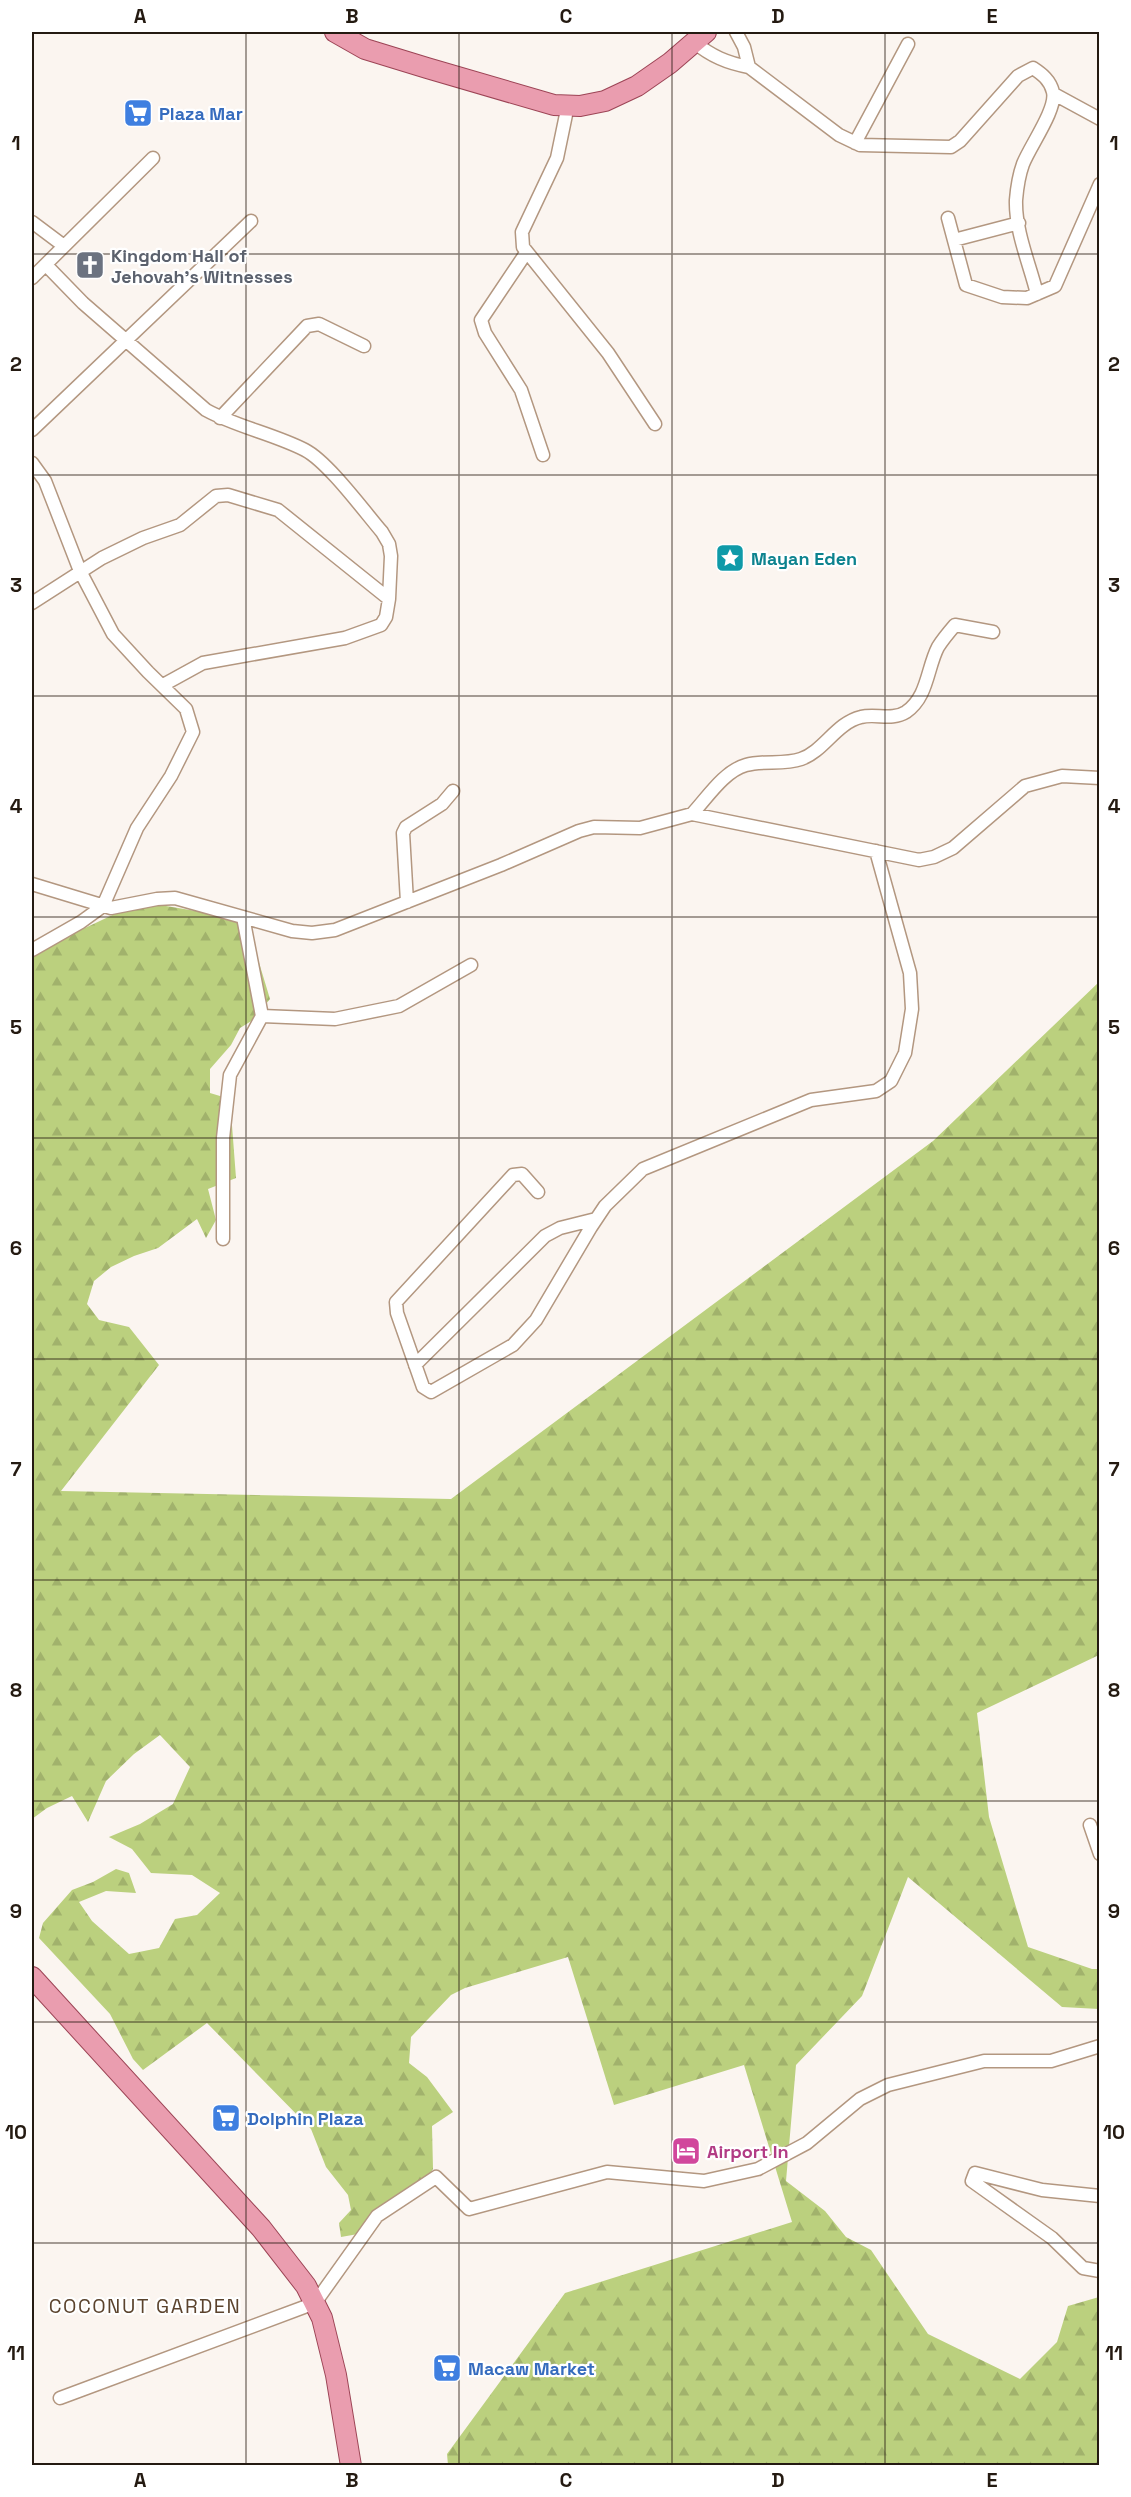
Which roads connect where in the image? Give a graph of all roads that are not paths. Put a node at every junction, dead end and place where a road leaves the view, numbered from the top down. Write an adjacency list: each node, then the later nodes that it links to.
1 (335, 32): 7 (main road)
2 (736, 32): 5 (street)
3 (700, 37): 5 (street); 7 (main road)
4 (908, 44): 9 (street)
5 (748, 67): 9 (street)
6 (1054, 94): 8 (street); 9 (street); 15 (street)
7 (568, 105): 18 (street)
8 (1100, 119)
9 (855, 142)
10 (153, 158): 17 (street)
11 (1100, 184): 21 (street)
12 (948, 218): 16 (street)
13 (251, 221): 22 (street)
14 (32, 222): 17 (street)
15 (1019, 223): 16 (street); 21 (street)
16 (954, 240): 21 (street)
17 (64, 246): 19 (street)
18 (526, 253): 25 (street); 27 (street)
19 (46, 265): 20 (street); 22 (street)
20 (32, 278)
21 (1037, 294)
22 (127, 340): 24 (street); 26 (street)
23 (364, 346): 24 (street)
24 (220, 418): 30 (street)
25 (655, 424)
26 (32, 430)
27 (543, 455)
28 (32, 463): 29 (street)
29 (80, 571): 30 (street); 31 (street); 33 (street)
30 (389, 599): 33 (street)
31 (32, 603)
32 (993, 632): 36 (street)
33 (163, 685): 40 (street)
34 (1100, 778): 37 (street)
35 (453, 791): 39 (street)
36 (692, 814): 37 (street); 39 (street)
37 (876, 851): 46 (street)
38 (32, 884): 40 (street)
39 (407, 902): 41 (street)
40 (103, 906): 41 (street); 42 (street)
41 (243, 917): 44 (street)
42 (32, 950)
43 (471, 965): 44 (street)
44 (262, 1016): 47 (street)
45 (538, 1192): 48 (street)
46 (596, 1219): 48 (street); 48 (street)
47 (223, 1239)
48 (415, 1365)
49 (1090, 1825): 50 (street)
50 (1100, 1854)
51 (32, 1977): 55 (main road)
52 (1100, 2046): 55 (street)
53 (1100, 2196): 54 (street)
54 (1100, 2271)
55 (315, 2302): 56 (street); 57 (main road)
56 (60, 2398)
57 (351, 2466)

